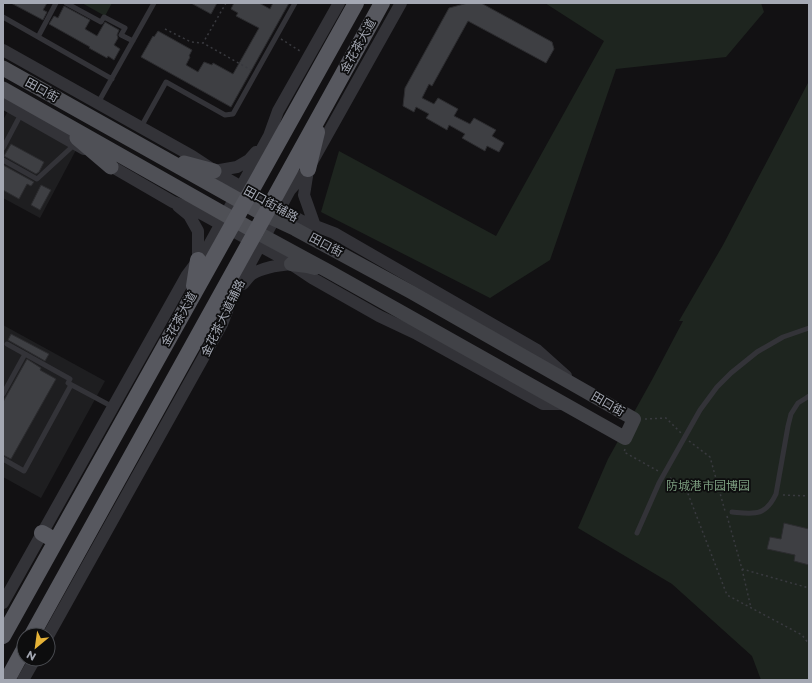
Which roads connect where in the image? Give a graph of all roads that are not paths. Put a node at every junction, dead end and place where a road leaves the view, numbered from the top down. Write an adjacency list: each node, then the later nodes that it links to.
1 (56, 3): 10 (lane)
2 (66, 3): 11 (lane)
3 (154, 3): 11 (lane)
4 (295, 3): 22 (lane)
5 (338, 3): 23 (street)
6 (356, 3): 16 (highway, 金花茶大道)
7 (382, 3): 20 (highway, 金花茶大道)
8 (401, 3): 29 (street)
9 (3, 18): 10 (lane)
10 (38, 37): 14 (lane)
11 (133, 41): 14 (lane)
12 (3, 50): 18 (street, 田口街辅路)
13 (3, 68): 26 (main road, 田口街)
14 (112, 79): 18 (lane)
15 (3, 89): 19 (main road, 田口街)
16 (306, 94): 23 (highway); 31 (highway, 金花茶大道)
17 (3, 103): 19 (street)
18 (98, 103): 22 (street, 田口街辅路)
19 (25, 108): 21 (main road, 田口街); 24 (street); 25 (lane)
20 (322, 111): 29 (highway); 33 (highway, 金花茶大道)
21 (50, 116): 28 (main road); 34 (main road, 田口街)
22 (141, 127): 30 (street, 田口街辅路)
23 (269, 136): 30 (street); 31 (street)
24 (76, 144): 27 (lane); 28 (street)
25 (3, 148)
26 (166, 159): 30 (main road); 31 (main road, 田口街)
27 (3, 160)
28 (111, 167): 32 (street)
29 (308, 170): 33 (street); 35 (street)
30 (214, 171): 31 (street, 田口街辅路)
31 (243, 195): 33 (main road, 田口街); 34 (highway, 金花茶大道)
32 (173, 202): 34 (street); 38 (street)
33 (273, 212): 35 (street, 田口街辅路); 36 (highway, 金花茶大道); 37 (main road, 田口街)
34 (228, 222): 36 (main road, 田口街); 38 (street); 43 (highway, 金花茶大道)
35 (315, 226): 37 (street); 41 (street, 田口街辅路)
36 (258, 239): 39 (street); 40 (main road, 田口街); 42 (street, 金花茶大道辅路); 56 (highway, 金花茶大道)
37 (337, 252): 41 (main road, 田口街)
38 (198, 260): 43 (highway); 51 (street)
39 (291, 264): 40 (main road); 42 (street); 47 (street)
40 (328, 271): 47 (main road, 田口街)
41 (414, 286): 47 (main road, 田口街)
42 (232, 295): 56 (street, 金花茶大道辅路)
43 (192, 298): 55 (highway, 金花茶大道)
44 (809, 328): 54 (lane)
45 (7, 344): 46 (lane)
46 (25, 354): 48 (lane); 49 (lane)
47 (487, 366)
48 (71, 385): 51 (lane); 52 (lane)
49 (3, 394)
50 (809, 396): 53 (lane)
51 (113, 407): 55 (street)
52 (3, 459)
53 (732, 512)
54 (637, 533)
55 (49, 537): 57 (street); 60 (highway, 金花茶大道)
56 (84, 557): 58 (highway, 金花茶大道); 59 (street, 金花茶大道辅路)
57 (3, 603)
58 (37, 627)
59 (52, 627)
60 (3, 636)
61 (16, 664): 63 (highway)
62 (30, 667): 64 (street)
63 (7, 680)
64 (23, 680)

